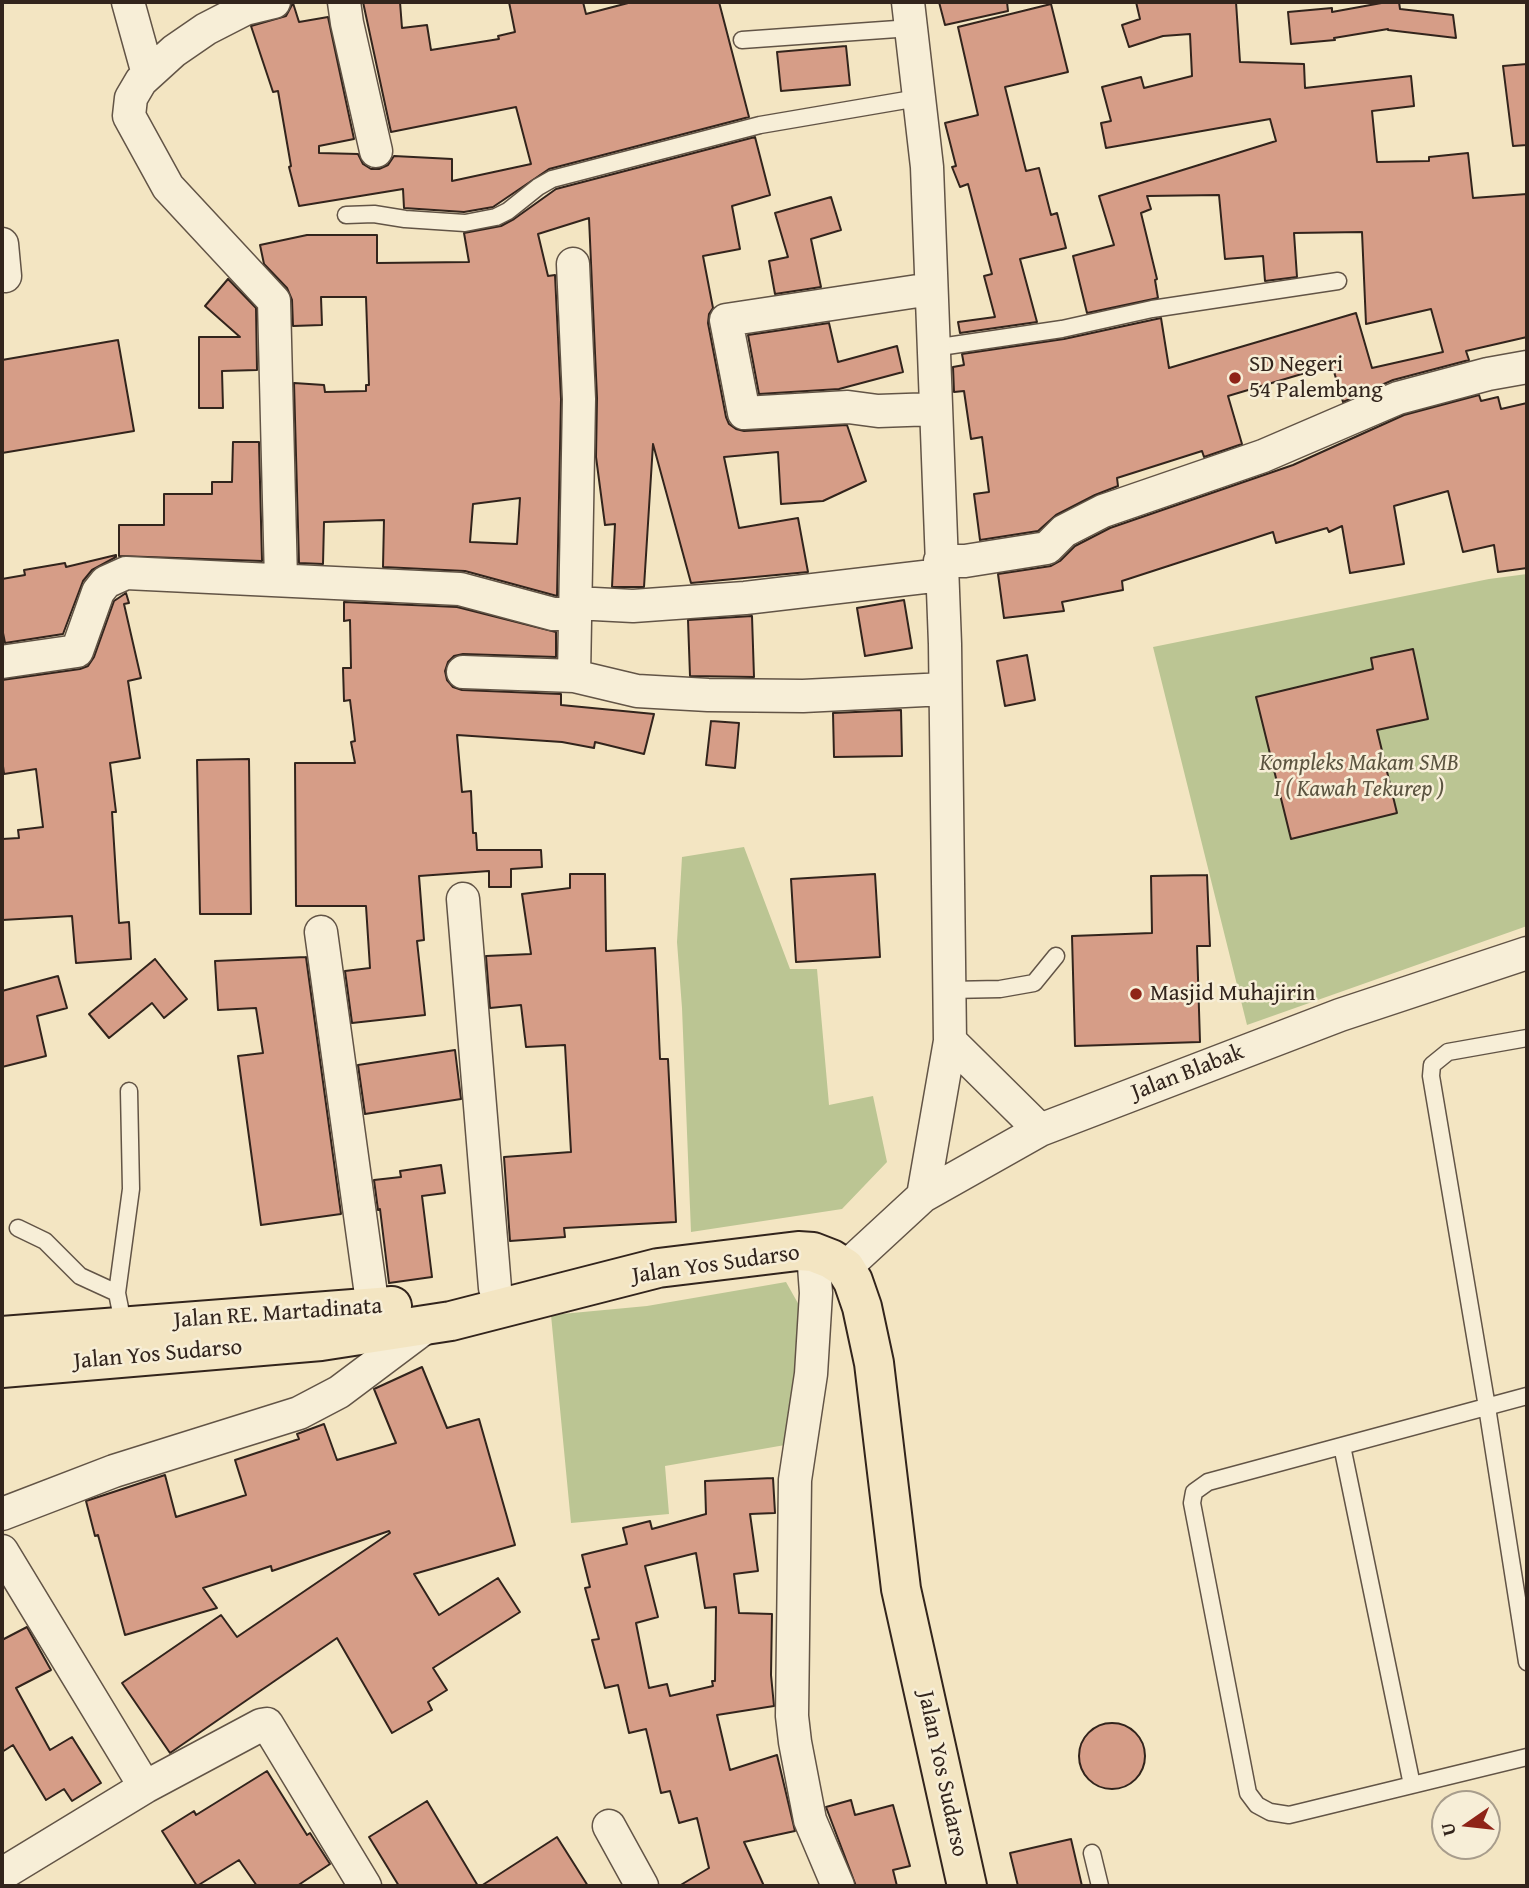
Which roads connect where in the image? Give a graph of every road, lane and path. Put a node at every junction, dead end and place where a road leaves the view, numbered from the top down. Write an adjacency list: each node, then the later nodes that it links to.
1 (128, 2): 6 (street)
2 (274, 2): 6 (street)
3 (345, 2): 8 (street)
4 (909, 15): 5 (lane); 7 (street)
5 (742, 40)
6 (148, 74): 19 (street)
7 (919, 104): 9 (lane); 14 (street)
8 (376, 151)
9 (346, 215)
10 (2, 244): 12 (street)
11 (573, 264): 20 (street)
12 (5, 276)
13 (1338, 281): 15 (lane)
14 (931, 289): 15 (street); 17 (street)
15 (933, 348): 17 (street)
16 (1527, 367): 18 (street)
17 (935, 409): 18 (street)
18 (941, 568): 20 (street); 24 (street)
19 (281, 580): 20 (street); 21 (street)
20 (575, 608): 23 (street)
21 (2, 662)
22 (463, 672): 23 (street)
23 (574, 676): 24 (street)
24 (945, 689): 29 (street)
25 (463, 900): 37 (street)
26 (321, 932): 39 (street)
27 (1527, 953): 33 (street, Jalan Blabak)
28 (1056, 956): 29 (lane)
29 (949, 990): 31 (street)
30 (1527, 1038): 45 (lane)
31 (950, 1041): 33 (street); 34 (street)
32 (129, 1091): 40 (lane)
33 (1040, 1130): 34 (street, Jalan Blabak)
34 (923, 1196): 36 (street, Jalan Blabak)
35 (18, 1228): 40 (lane)
36 (829, 1260): 38 (highway, Jalan Yos Sudarso); 58 (street); 59 (highway, Jalan Yos Sudarso)
37 (495, 1288): 38 (highway, Jalan RE. Martadinata); 39 (highway, Jalan RE. Martadinata)
38 (554, 1294): 41 (highway, Jalan Yos Sudarso)
39 (373, 1309): 40 (highway, Jalan RE. Martadinata)
40 (122, 1325): 41 (highway, Jalan Yos Sudarso); 42 (highway, Jalan RE. Martadinata); 43 (highway, Jalan Yos Sudarso)
41 (427, 1326): 47 (street)
42 (2, 1336)
43 (2, 1368)
44 (1527, 1396): 45 (lane)
45 (1487, 1407): 46 (lane); 49 (lane)
46 (1342, 1446): 51 (lane); 51 (lane)
47 (2, 1514)
48 (2, 1550): 52 (street)
49 (1527, 1656)
50 (1527, 1757): 51 (lane)
51 (1412, 1784)
52 (145, 1787): 55 (street); 56 (street)
53 (609, 1825): 57 (street)
54 (1092, 1853): 60 (lane)
55 (2, 1874)
56 (365, 1886)
57 (642, 1886)
58 (838, 1886)
59 (967, 1886)
60 (1100, 1886)

